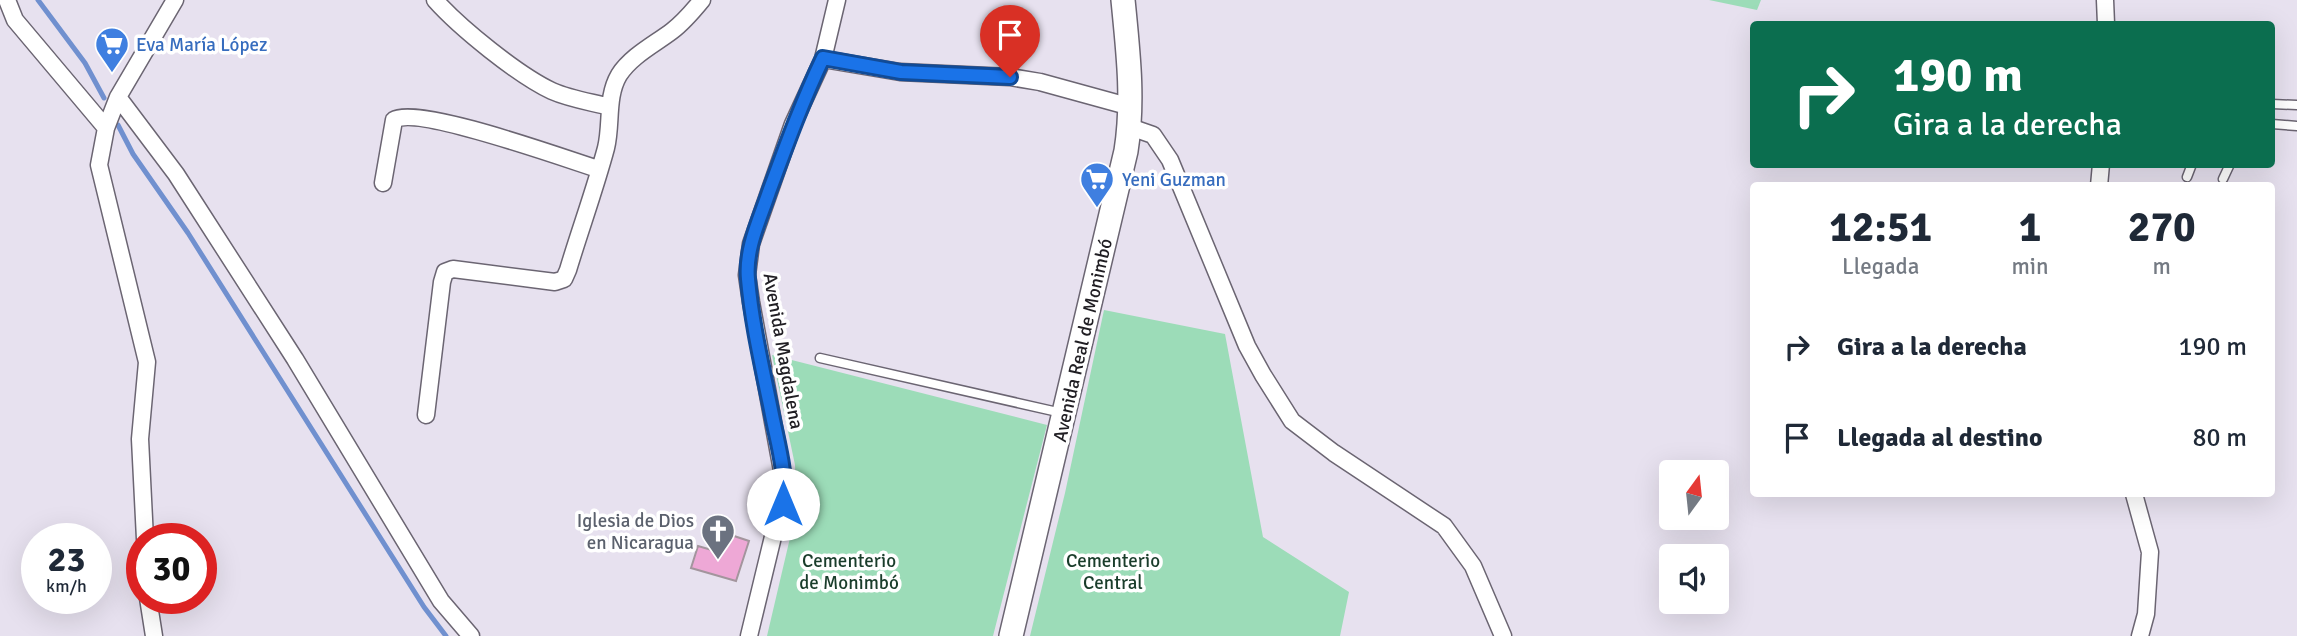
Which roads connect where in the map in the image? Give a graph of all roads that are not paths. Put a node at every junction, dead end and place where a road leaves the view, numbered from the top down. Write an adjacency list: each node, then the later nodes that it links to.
1 (7, 0): 17 (street)
2 (175, 0): 10 (street)
3 (435, 0): 13 (street)
4 (702, 0): 13 (street)
5 (837, 0): 9 (street, Avenida Magdalena)
6 (1123, 0): 14 (street, Avenida Real de Monimbó)
7 (2105, 0): 8 (street)
8 (2106, 21)
9 (823, 58): 14 (street); 32 (street, Avenida Magdalena)
10 (118, 97): 17 (street); 31 (street)
11 (2275, 103): 12 (lane)
12 (2297, 105)
13 (610, 107): 20 (street)
14 (1130, 117): 25 (street, Avenida Real de Monimbó); 34 (street)
15 (2275, 124): 16 (lane)
16 (2297, 126)
17 (106, 128): 28 (street)
18 (2190, 168): 21 (lane)
19 (2228, 168): 22 (lane)
20 (598, 169): 23 (street); 26 (street)
21 (2187, 177)
22 (2223, 180)
23 (383, 183)
24 (820, 358): 25 (lane)
25 (1065, 413): 33 (street, Avenida Real de Monimbó)
26 (426, 415)
27 (2135, 497): 35 (street)
28 (144, 523)
29 (151, 614): 30 (street)
30 (154, 636)
31 (471, 636)
32 (750, 636)
33 (1011, 636)
34 (1503, 636)
35 (2140, 636)

